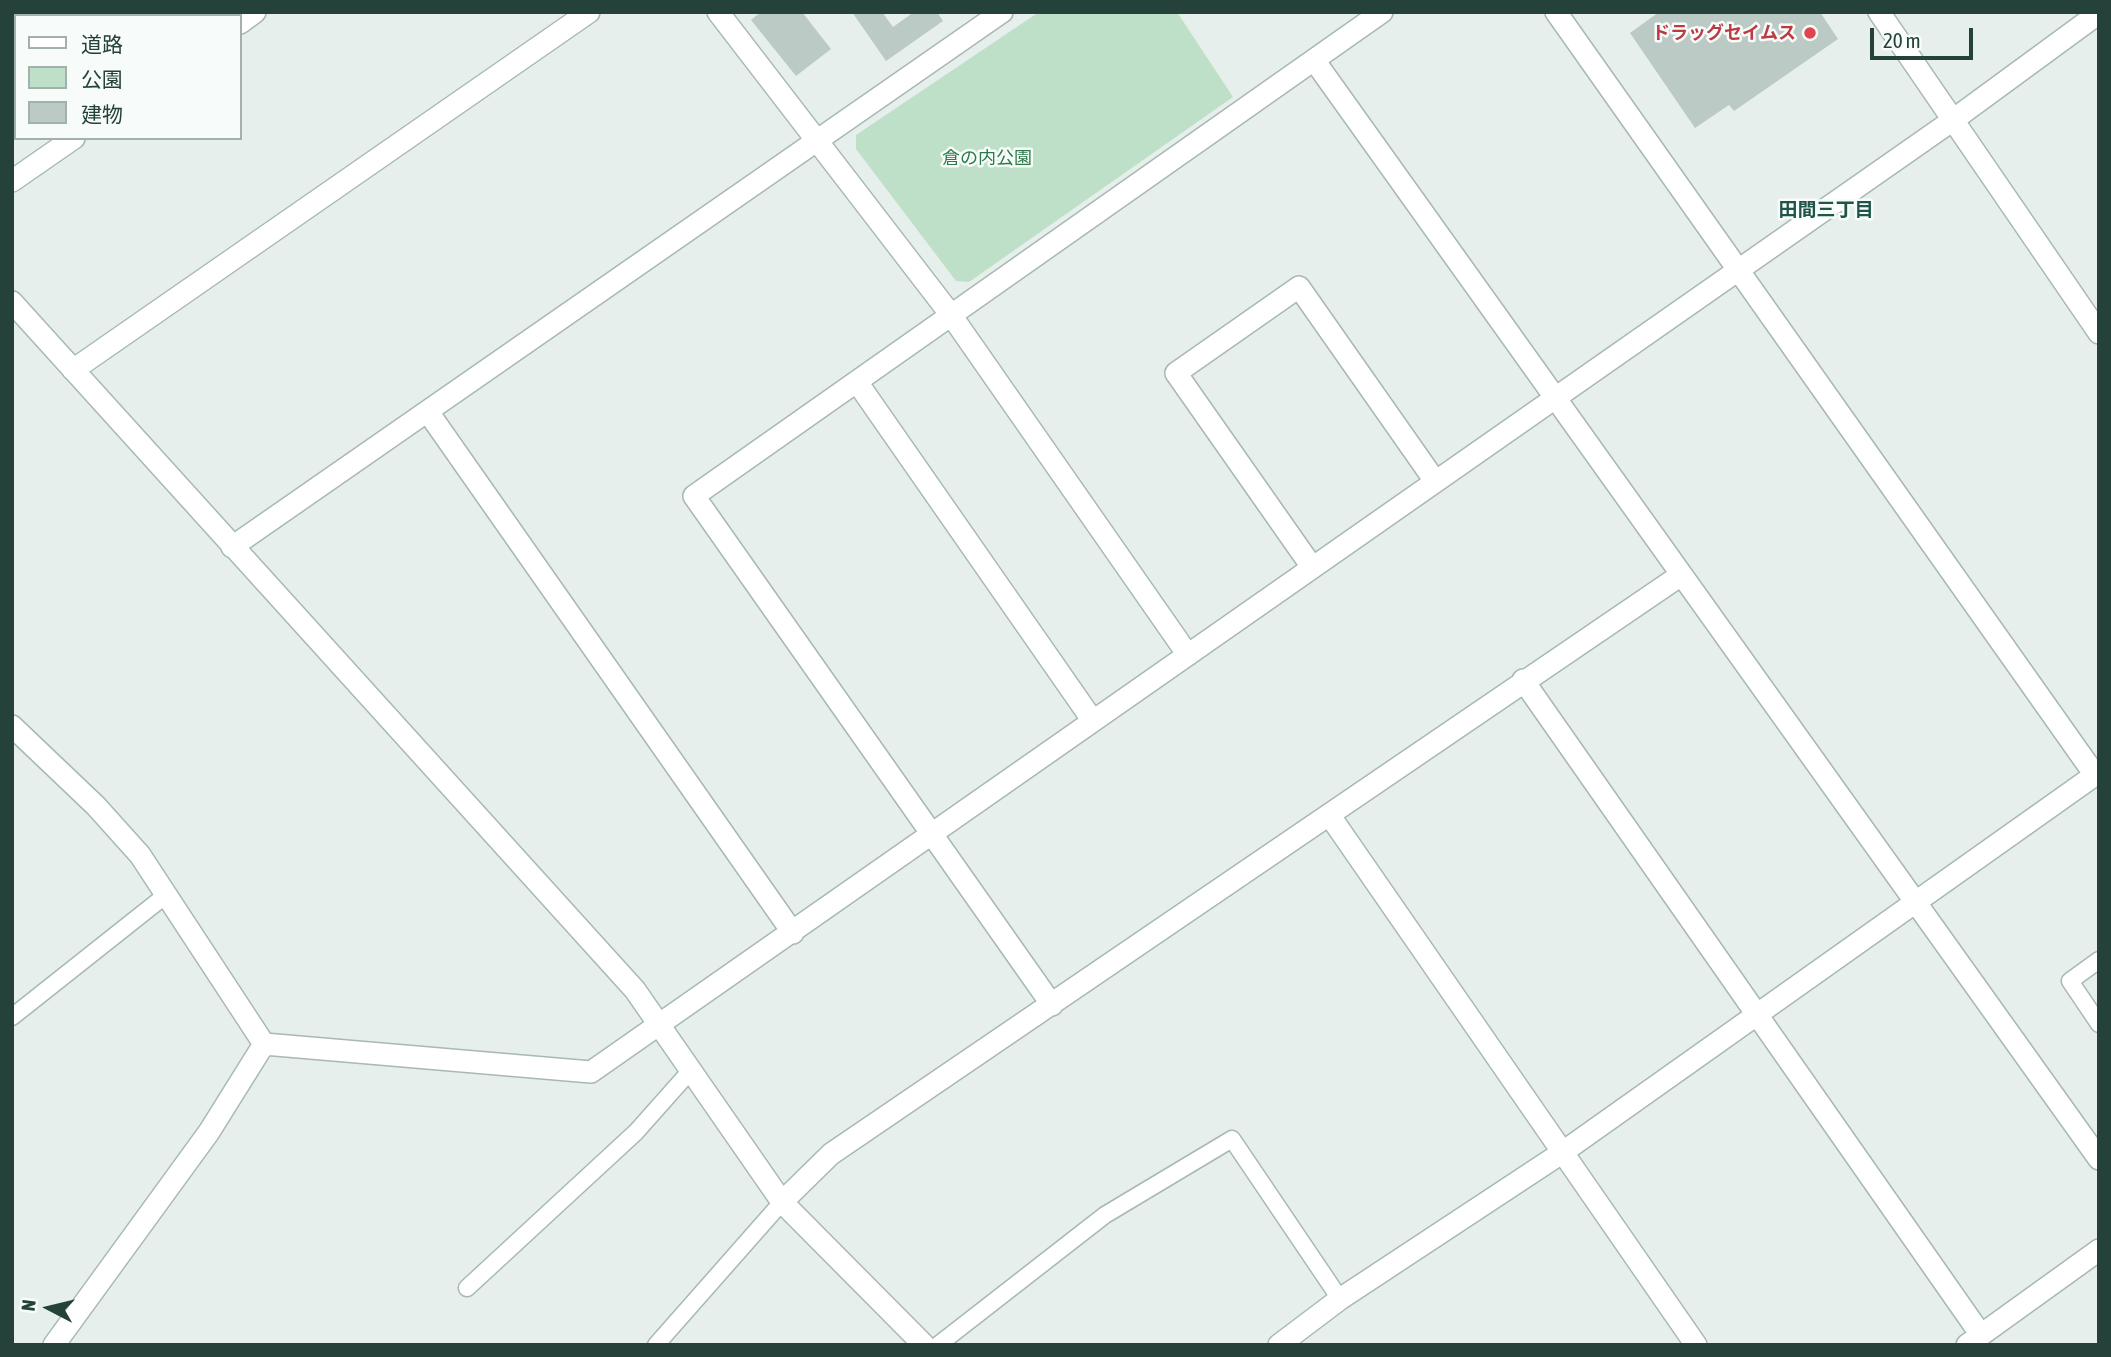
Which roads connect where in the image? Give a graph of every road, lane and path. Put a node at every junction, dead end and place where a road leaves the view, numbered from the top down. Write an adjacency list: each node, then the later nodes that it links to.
1 (589, 12): 17 (street)
2 (718, 12): 11 (street)
3 (1002, 12): 11 (street)
4 (1382, 12): 8 (street)
5 (1556, 12): 13 (street)
6 (1879, 12): 9 (street)
7 (2099, 13): 9 (street)
8 (1314, 60): 15 (street); 19 (street)
9 (1953, 120): 13 (street); 16 (street)
10 (71, 140): 12 (street)
11 (817, 141): 15 (street); 20 (street)
12 (12, 181)
13 (1737, 268): 19 (street); 29 (street)
14 (12, 302): 17 (street)
15 (951, 315): 18 (street); 25 (street)
16 (2099, 333)
17 (73, 370): 22 (street)
18 (857, 382): 27 (street); 31 (street)
19 (1555, 397): 21 (street); 24 (street)
20 (428, 412): 22 (street); 34 (street)
21 (1435, 481): 23 (street); 23 (street)
22 (232, 547): 40 (street)
23 (1312, 568): 25 (street)
24 (1681, 575): 26 (street); 33 (street)
25 (1188, 655): 27 (street)
26 (1523, 680): 30 (street); 37 (street)
27 (1093, 721): 31 (street)
28 (12, 726): 32 (street)
29 (2094, 766): 33 (street)
30 (1330, 816): 36 (street); 43 (street)
31 (930, 836): 34 (street); 36 (street)
32 (166, 895): 38 (lane); 41 (street)
33 (1915, 902): 37 (street); 44 (street)
34 (793, 933): 40 (street)
35 (2099, 960): 39 (lane)
36 (1052, 1005): 45 (street)
37 (1758, 1014): 43 (street); 49 (street)
38 (12, 1017)
39 (2099, 1024)
40 (660, 1026): 41 (street); 42 (street)
41 (264, 1044): 50 (street)
42 (692, 1069): 45 (street); 47 (lane)
43 (1563, 1152): 48 (street); 55 (street)
44 (2099, 1159)
45 (782, 1202): 51 (lane); 52 (street)
46 (2099, 1250): 49 (street)
47 (467, 1288)
48 (1340, 1299): 53 (lane); 54 (street)
49 (1974, 1340)
50 (54, 1345)
51 (656, 1345)
52 (924, 1345)
53 (938, 1345)
54 (1279, 1345)
55 (1696, 1345)

